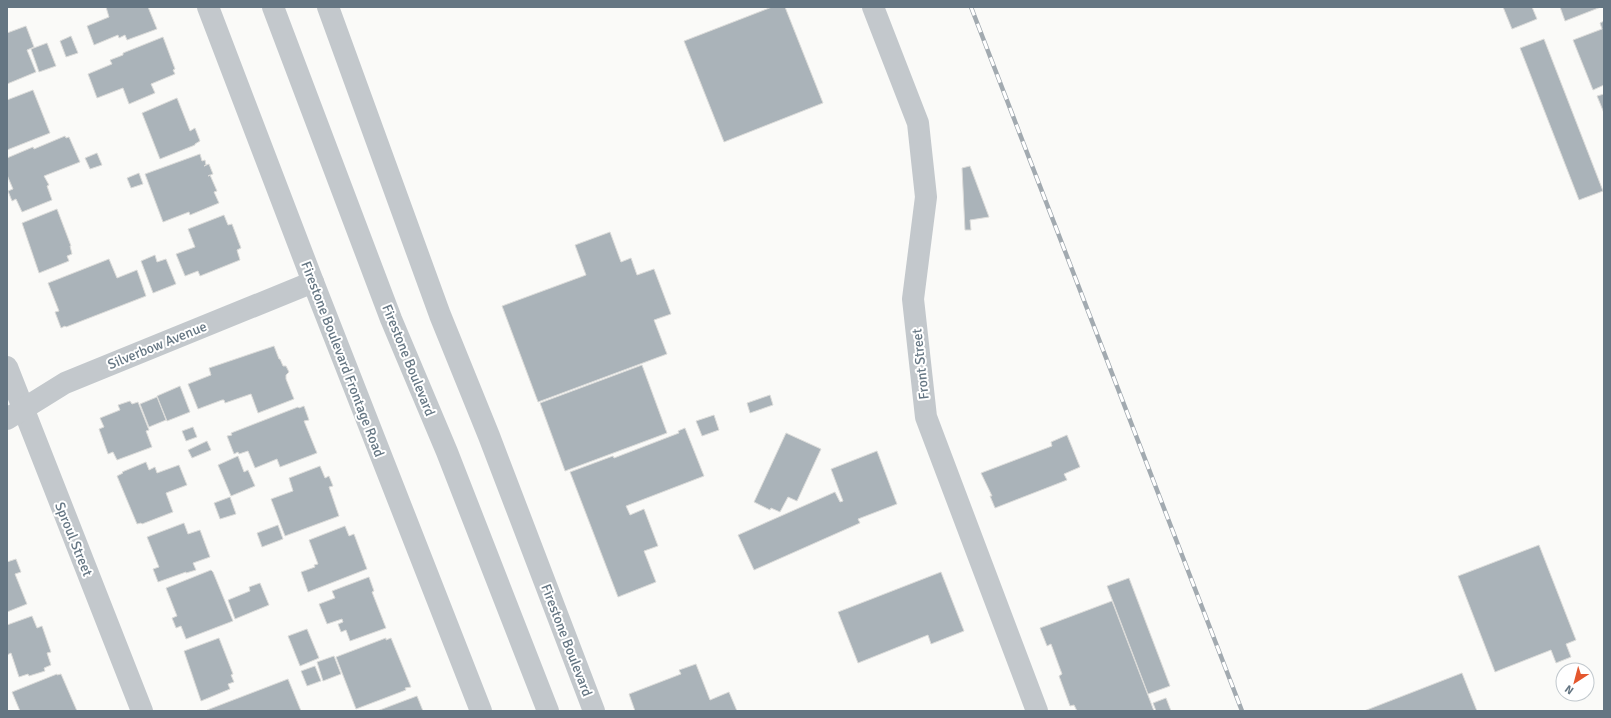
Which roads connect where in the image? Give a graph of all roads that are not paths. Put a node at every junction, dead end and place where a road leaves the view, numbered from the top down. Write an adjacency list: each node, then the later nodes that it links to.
1 (208, 7): 5 (street, Firestone Boulevard Frontage Road)
2 (273, 7): 10 (street, Firestone Boulevard)
3 (328, 7): 11 (street, Firestone Boulevard)
4 (874, 7): 12 (street, Front Street)
5 (313, 282): 7 (street, Silverbow Avenue); 9 (street, Firestone Boulevard Frontage Road)
6 (7, 368): 7 (street, Sproul Street)
7 (15, 414): 8 (street, Sproul Street)
8 (142, 711)
9 (481, 711)
10 (548, 711)
11 (594, 711)
12 (1037, 711)

